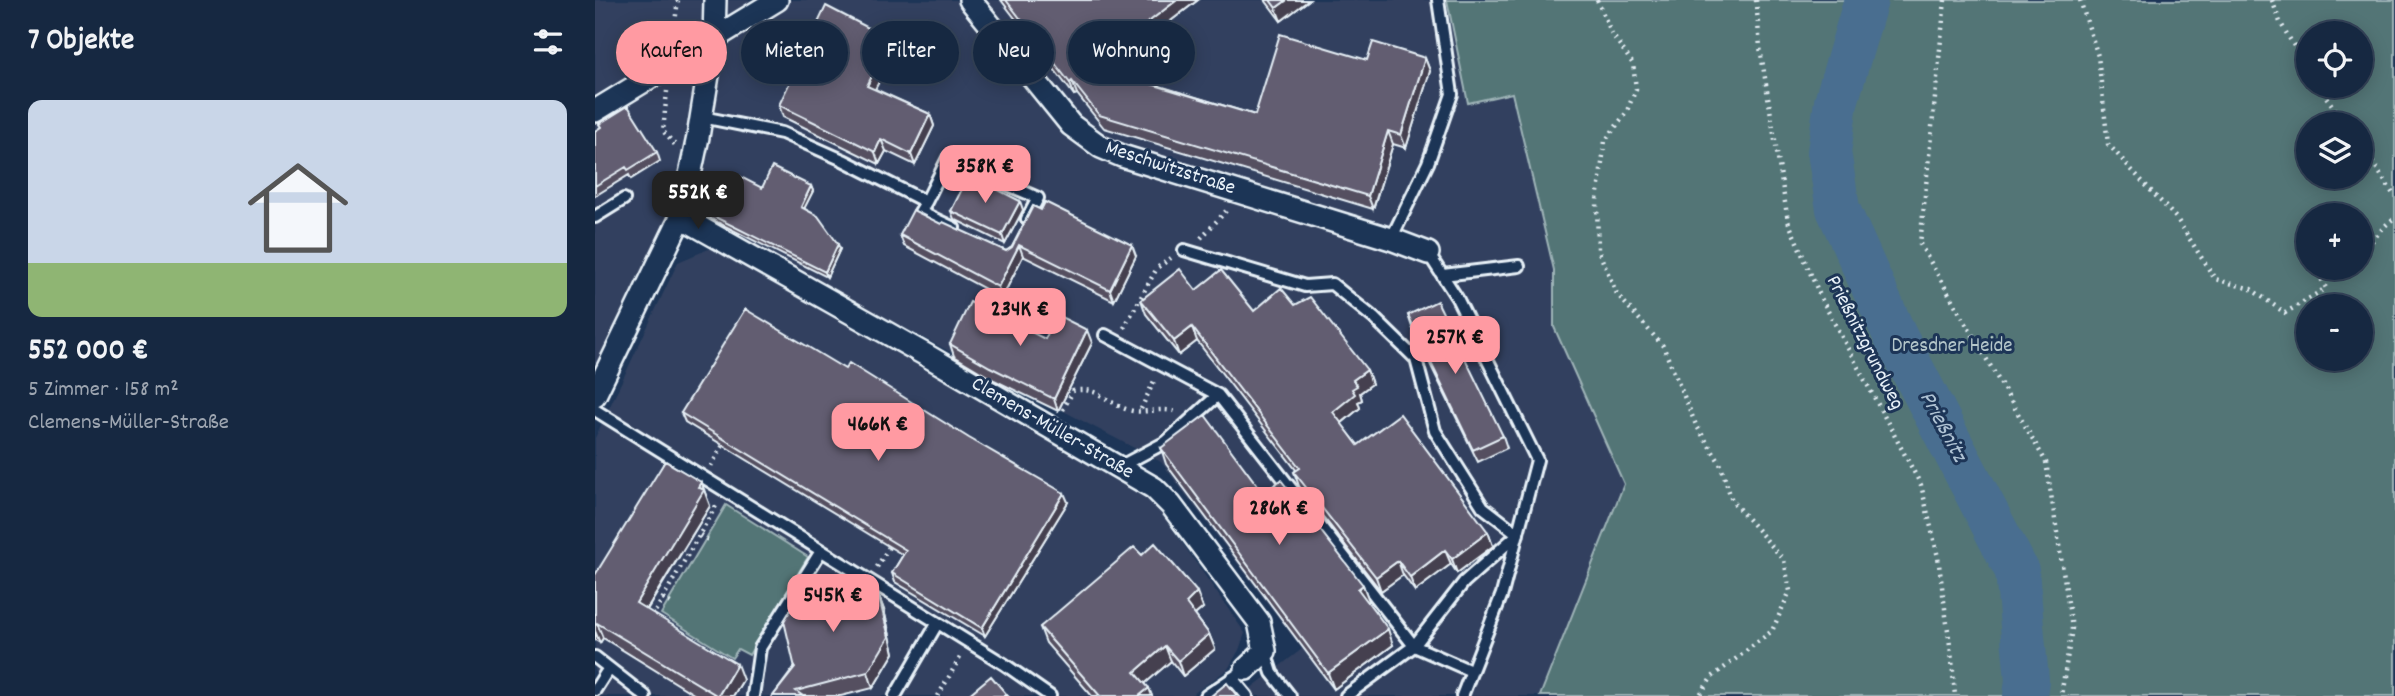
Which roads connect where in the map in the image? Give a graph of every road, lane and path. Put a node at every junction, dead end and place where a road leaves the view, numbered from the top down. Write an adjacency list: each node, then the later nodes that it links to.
1 (715, 0): 10 (street)
2 (777, 0): 11 (street)
3 (970, 0): 26 (street, Meschwitzstraße)
4 (1438, 0): 26 (lane)
5 (1597, 0): 69 (path)
6 (1756, 0): 70 (path, Prießnitzgrundweg)
7 (1945, 0): 71 (path)
8 (2080, 0): 32 (path)
9 (2272, 0): 12 (path)
10 (714, 21)
11 (727, 30)
12 (2296, 49)
13 (639, 84): 15 (street)
14 (707, 84): 16 (street)
15 (595, 111)
16 (702, 117): 20 (lane); 22 (street)
17 (2373, 163): 18 (path)
18 (2395, 197)
19 (624, 200): 21 (lane)
20 (926, 202): 24 (lane); 25 (lane)
21 (595, 217)
22 (681, 217): 35 (street); 40 (street, Clemens-Müller-Straße)
23 (2395, 218): 27 (path)
24 (1021, 232)
25 (964, 233)
26 (1391, 239): 29 (street, Meschwitzstraße)
27 (2373, 243)
28 (1184, 250): 43 (lane)
29 (1428, 253): 31 (lane)
30 (1519, 266): 31 (lane)
31 (1443, 275): 43 (lane)
32 (2322, 280)
33 (1105, 335): 34 (lane)
34 (1162, 364): 36 (lane); 38 (path)
35 (595, 395)
36 (1218, 395): 39 (lane); 52 (lane)
37 (595, 410): 42 (lane)
38 (1140, 410): 39 (path); 40 (path)
39 (1192, 418): 41 (lane)
40 (1053, 429): 41 (street, Clemens-Müller-Straße)
41 (1119, 467): 53 (street, Clemens-Müller-Straße)
42 (725, 491): 44 (path); 46 (lane)
43 (1518, 534): 52 (lane); 56 (lane)
44 (700, 535): 45 (path); 47 (path)
45 (710, 541)
46 (821, 551): 50 (lane); 60 (lane)
47 (663, 598): 48 (path); 49 (path)
48 (673, 604)
49 (651, 619)
50 (937, 624): 51 (lane); 61 (lane)
51 (969, 644): 62 (path); 63 (lane)
52 (1414, 646): 56 (lane); 67 (lane)
53 (1265, 651): 57 (street); 66 (lane)
54 (595, 657): 55 (lane)
55 (609, 668): 58 (lane); 59 (lane)
56 (1471, 671): 68 (lane)
57 (1239, 673): 64 (lane); 65 (lane)
58 (595, 690)
59 (645, 696)
60 (753, 696)
61 (895, 696)
62 (938, 696)
63 (1049, 696)
64 (1206, 696)
65 (1247, 696)
66 (1290, 696)
67 (1346, 696)
68 (1462, 696)
69 (1699, 696)
70 (1955, 696)
71 (2061, 696)

